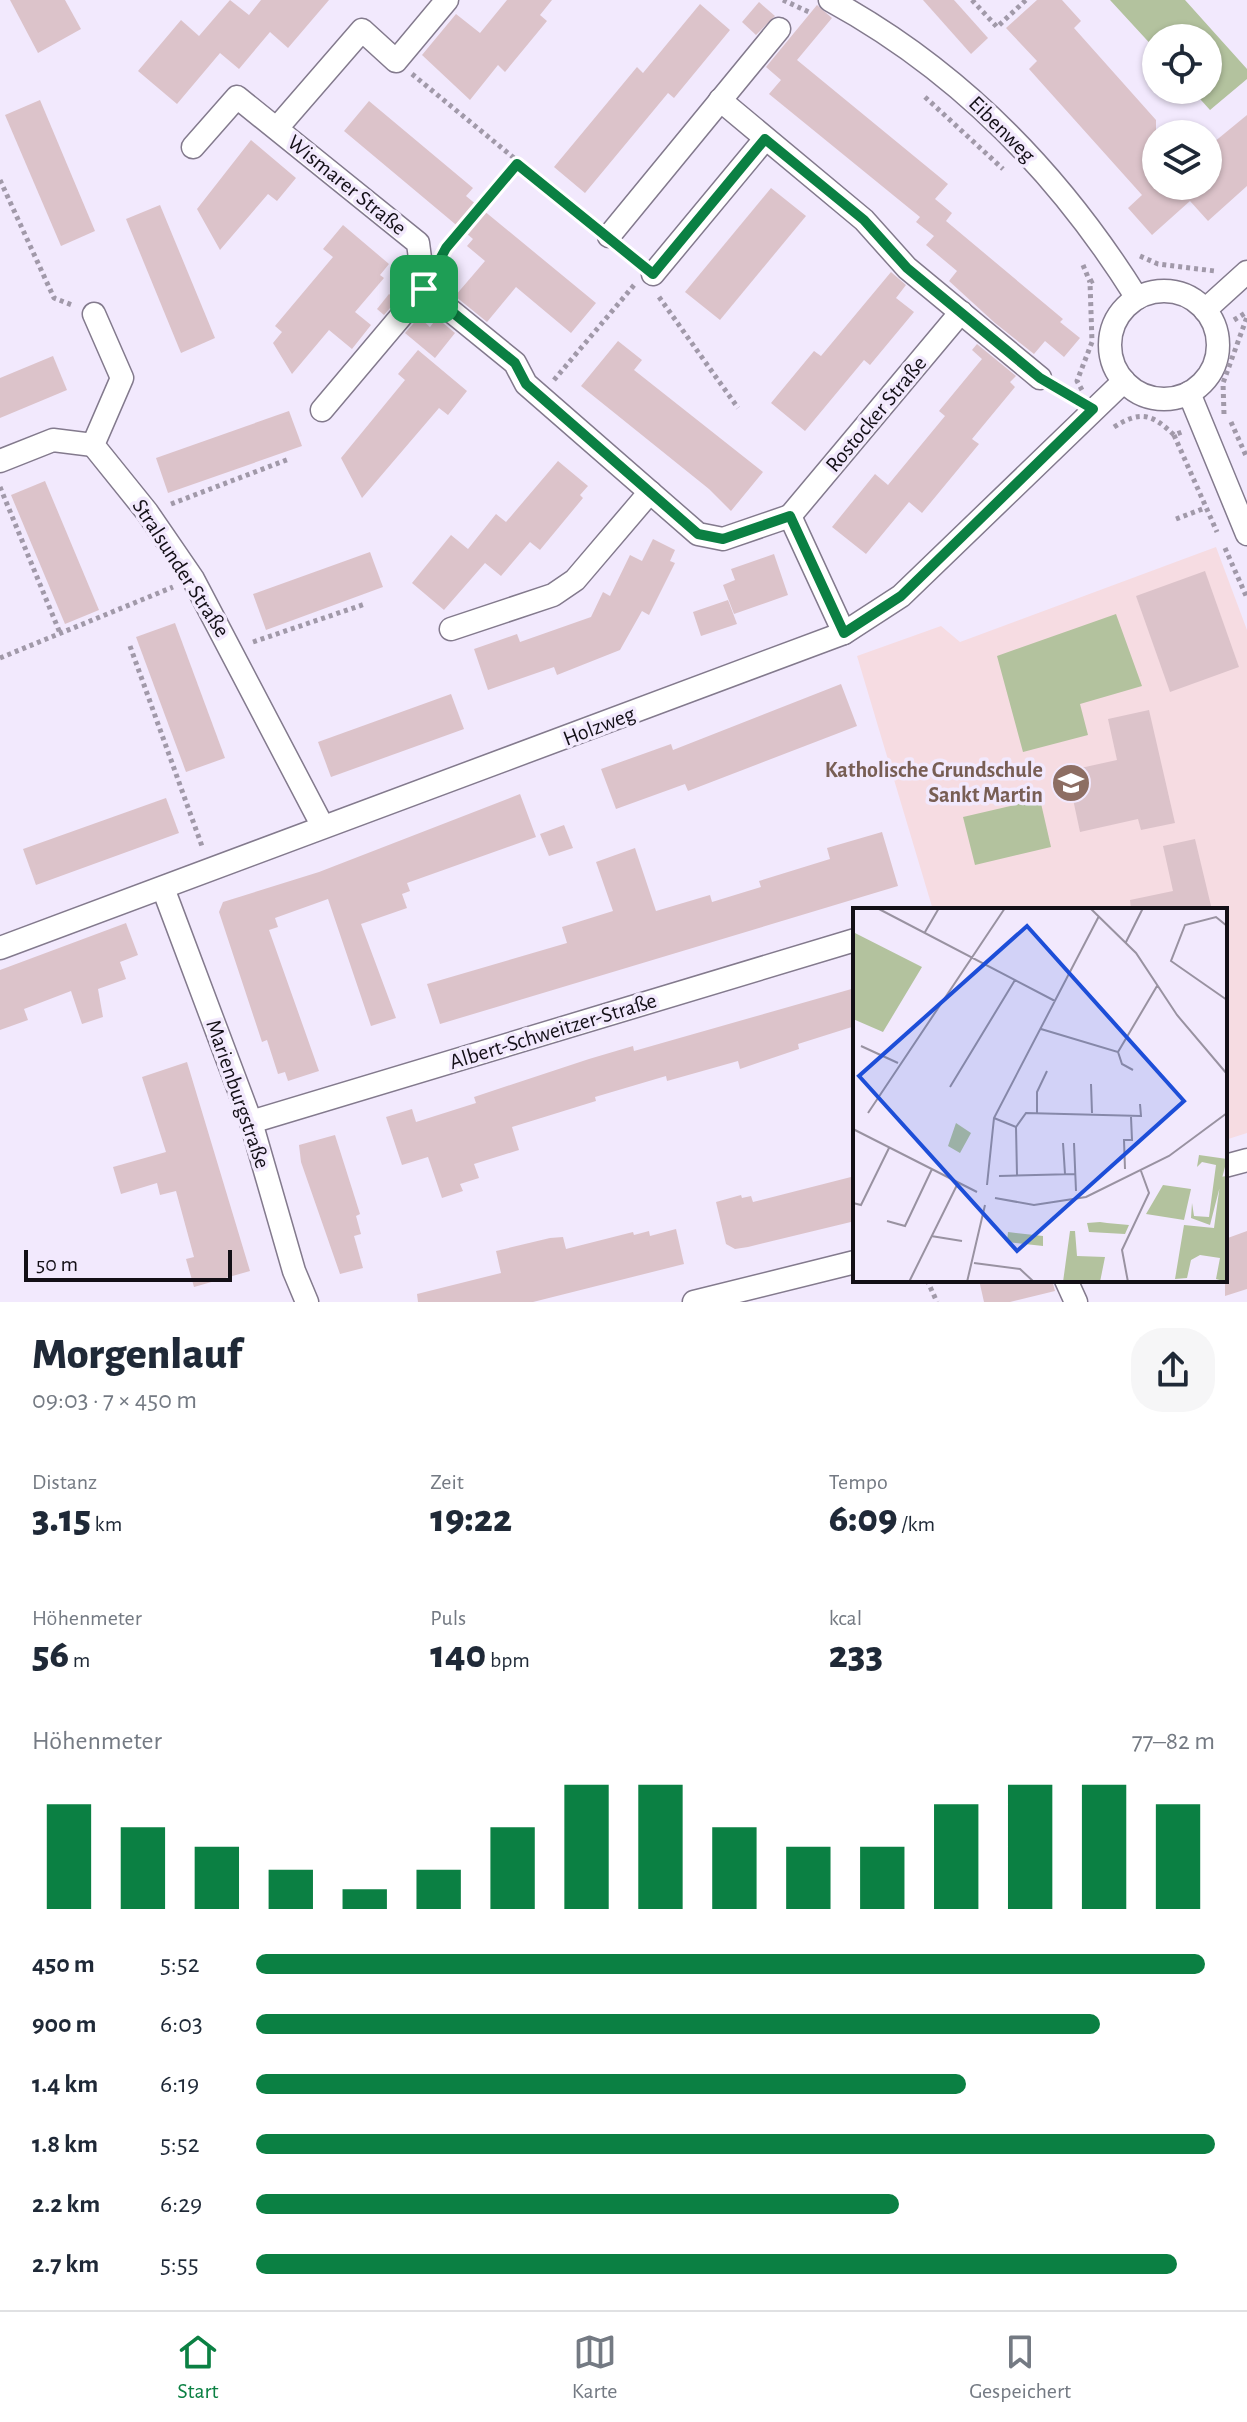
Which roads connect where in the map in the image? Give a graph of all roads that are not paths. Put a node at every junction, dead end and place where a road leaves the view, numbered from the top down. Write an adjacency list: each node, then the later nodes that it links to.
1 (447, 0): 5 (street, Wismarer Straße)
2 (822, 8): 12 (street, Eibenweg)
3 (779, 29): 4 (street)
4 (720, 100): 6 (street); 8 (street)
5 (277, 128): 7 (street, Wismarer Straße); 11 (street, Wismarer Straße)
6 (765, 139): 9 (street); 14 (street)
7 (193, 147)
8 (609, 236)
9 (653, 274)
10 (1239, 279): 13 (street)
11 (424, 289): 19 (street); 22 (street)
12 (1137, 298): 13 (street); 17 (street)
13 (1205, 310): 18 (street)
14 (961, 312): 16 (street); 24 (street, Rostocker Straße)
15 (94, 314): 20 (street)
16 (1040, 378)
17 (1124, 381): 18 (street); 27 (street, Holzweg)
18 (1189, 393): 23 (street)
19 (322, 410)
20 (93, 445): 21 (street); 28 (street, Stralsunder Straße)
21 (0, 461)
22 (650, 492): 24 (street); 26 (street)
23 (1240, 496): 25 (street)
24 (790, 516): 27 (street)
25 (1247, 534)
26 (451, 629)
27 (844, 633): 28 (street, Holzweg)
28 (322, 825): 29 (street, Holzweg)
29 (163, 888): 31 (street, Holzweg); 32 (street, Marienburgstraße)
30 (853, 941): 32 (street, Albert-Schweitzer-Straße)
31 (0, 948)
32 (251, 1122): 37 (street, Marienburgstraße)
33 (1247, 1160): 34 (street)
34 (1227, 1165)
35 (853, 1262): 38 (street)
36 (1067, 1282): 39 (street)
37 (307, 1302)
38 (694, 1302)
39 (1076, 1302)

